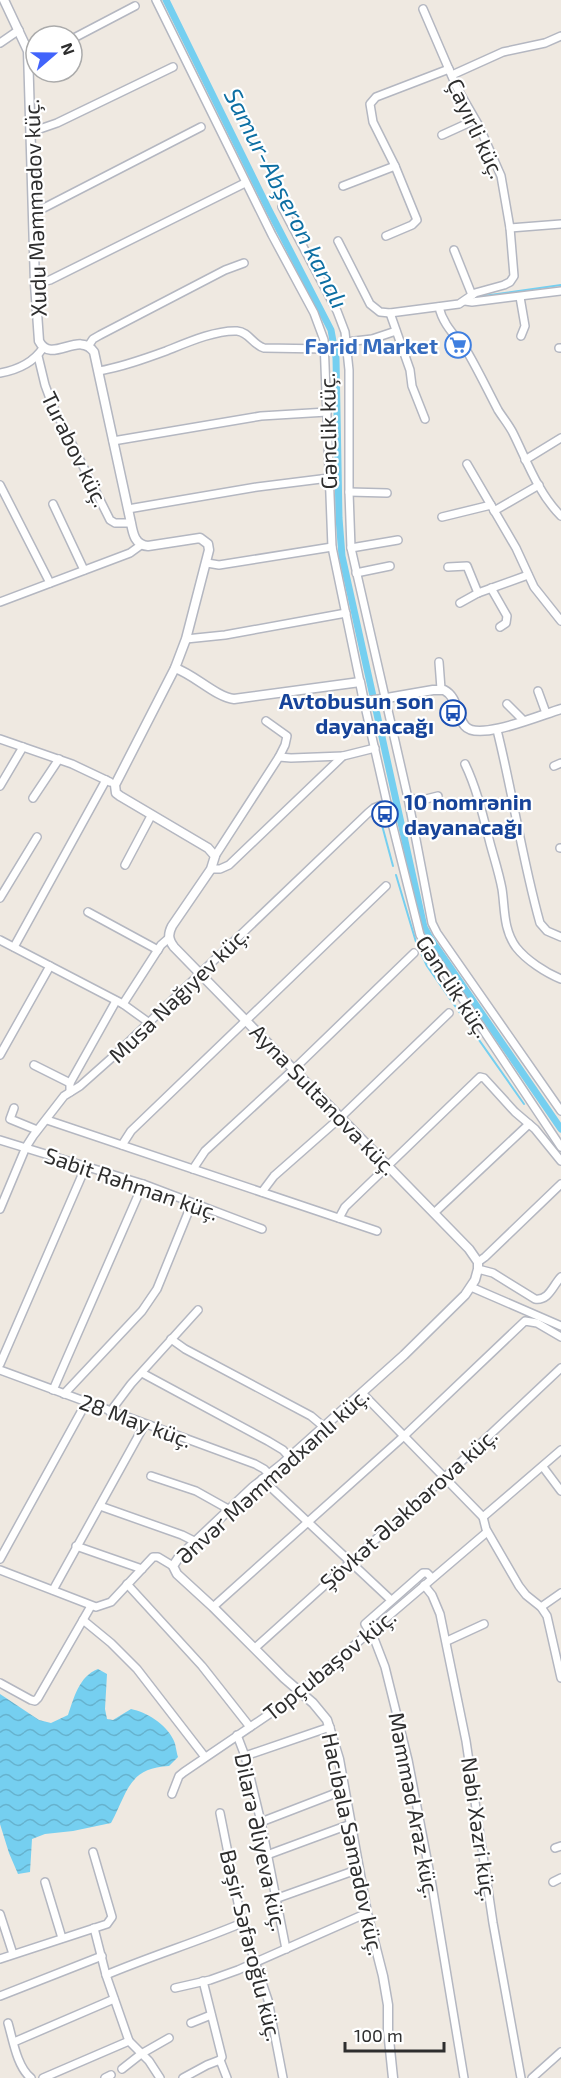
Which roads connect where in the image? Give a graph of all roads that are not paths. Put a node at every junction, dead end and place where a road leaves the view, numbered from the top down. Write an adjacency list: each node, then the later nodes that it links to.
1 (4, 0): 5 (street, Xudu Məmmədov küç.)
2 (156, 0): 18 (street, Gənclik küç.)
3 (135, 6): 6 (street)
4 (423, 9): 11 (street, Çayırli küç.)
5 (19, 30): 8 (street, Xudu Məmmədov küç.); 9 (street)
6 (84, 33)
7 (561, 36): 11 (street)
8 (24, 41)
9 (0, 43)
10 (173, 67): 15 (street)
11 (451, 72): 13 (street, Çayırli küç.); 17 (street)
12 (32, 84): 15 (street, Xudu Məmmədov küç.)
13 (476, 120): 16 (street); 23 (street, Çayırli küç.)
14 (201, 127): 21 (street)
15 (32, 132): 21 (street, Xudu Məmmədov küç.)
16 (442, 135)
17 (395, 166): 19 (street); 24 (street)
18 (245, 183): 28 (street); 39 (street, Gənclik küç.)
19 (343, 186)
20 (282, 207): 37 (street, Gənclik küç.)
21 (34, 213): 28 (street, Xudu Məmmədov küç.)
22 (561, 224): 23 (street)
23 (510, 228): 30 (street, Çayırli küç.)
24 (386, 236)
25 (338, 241): 34 (street)
26 (454, 250): 30 (street)
27 (244, 263): 38 (street)
28 (35, 284): 40 (street, Xudu Məmmədov küç.)
29 (561, 291): 31 (street)
30 (472, 295): 32 (street, Çayırli küç.)
31 (520, 297): 32 (street); 36 (street)
32 (465, 301): 33 (street, Çayırli küç.)
33 (439, 307): 34 (street, Çayırli küç.); 47 (street)
34 (390, 313): 35 (street)
35 (396, 331): 37 (street); 44 (street)
36 (521, 336)
37 (346, 342): 52 (street, Gənclik küç.)
38 (89, 345): 40 (street); 41 (street)
39 (325, 349): 41 (street); 43 (street, Gənclik küç.)
40 (41, 352): 42 (street); 59 (street, Turabov küç.)
41 (99, 371): 46 (street)
42 (0, 373)
43 (327, 412): 46 (street); 49 (street, Gənclik küç.)
44 (425, 419)
45 (561, 438): 47 (street)
46 (113, 441): 56 (street)
47 (525, 460): 51 (street)
48 (467, 464): 55 (street)
49 (329, 478): 56 (street); 62 (street, Gənclik küç.)
50 (0, 485): 70 (street)
51 (539, 485): 55 (street); 57 (street)
52 (349, 492): 53 (street); 63 (street, Gənclik küç.)
53 (387, 493)
54 (53, 504): 67 (street)
55 (492, 508): 58 (street); 69 (street)
56 (128, 509): 59 (street)
57 (561, 516)
58 (442, 518)
59 (131, 523): 61 (street)
60 (398, 540): 63 (street)
61 (141, 544): 64 (street); 67 (street)
62 (332, 547): 64 (street); 75 (street, Gənclik küç.)
63 (351, 548): 68 (street, Gənclik küç.)
64 (207, 563): 78 (street)
65 (390, 566): 68 (street)
66 (448, 567): 72 (street)
67 (84, 570): 70 (street)
68 (356, 573): 84 (street, Gənclik küç.)
69 (528, 575): 71 (street); 76 (street)
70 (50, 583): 73 (street)
71 (491, 588): 72 (street); 77 (street)
72 (478, 593): 74 (street)
73 (0, 602)
74 (460, 603)
75 (346, 613): 78 (street); 81 (street, Gənclik küç.)
76 (561, 621)
77 (500, 627)
78 (186, 639): 80 (street)
79 (439, 662): 82 (street)
80 (175, 668): 81 (street); 100 (street)
81 (360, 682): 85 (street)
82 (441, 689): 84 (street); 91 (street)
83 (538, 691): 88 (street)
84 (383, 698): 85 (street); 104 (street, Gənclik küç.)
85 (367, 701): 94 (street, Gənclik küç.)
86 (507, 704): 89 (street)
87 (561, 709): 88 (street)
88 (546, 713): 89 (street)
89 (523, 720): 91 (street)
90 (266, 721): 96 (street)
91 (496, 729): 114 (street)
92 (0, 739): 93 (street)
93 (23, 747): 97 (street); 101 (street)
94 (375, 748): 95 (street); 105 (street, Gənclik küç.)
95 (343, 756): 96 (street); 110 (street)
96 (279, 757): 108 (street)
97 (59, 759): 99 (street); 103 (street)
98 (465, 764): 122 (street)
99 (106, 780): 100 (street); 117 (street)
100 (115, 785): 106 (street)
101 (0, 786)
102 (438, 796): 104 (street)
103 (33, 798)
104 (408, 798): 132 (street, Gənclik küç.)
105 (387, 802): 121 (street, Musa Nağıyev küç.); 141 (street, Gənclik küç.)
106 (151, 816): 108 (street); 109 (street)
107 (37, 837): 112 (street)
108 (215, 856): 110 (street)
109 (125, 865)
110 (211, 869): 115 (street)
111 (386, 886): 125 (street)
112 (0, 898)
113 (88, 912): 118 (street)
114 (561, 937)
115 (169, 938): 118 (street); 121 (street, Ayna Sultanova küç.)
116 (0, 940): 117 (street)
117 (14, 947): 120 (street)
118 (158, 950): 123 (street)
119 (414, 953): 129 (street)
120 (51, 966): 123 (street); 127 (street)
121 (200, 972): 125 (street, Ayna Sultanova küç.); 126 (street, Musa Nağıyev küç.)
122 (561, 980)
123 (120, 1003): 126 (street); 130 (street)
124 (449, 1013): 135 (street)
125 (248, 1021): 129 (street, Ayna Sultanova küç.); 140 (street)
126 (148, 1022): 131 (street, Musa Nağıyev küç.)
127 (0, 1055)
128 (34, 1065): 130 (street)
129 (294, 1068): 135 (street, Ayna Sultanova küç.); 146 (street)
130 (70, 1083): 131 (street)
131 (70, 1092): 136 (street, Musa Nağıyev küç.)
132 (558, 1101): 134 (street, Gənclik küç.)
133 (14, 1108): 138 (street)
134 (561, 1111)
135 (341, 1118): 144 (street, Ayna Sultanova küç.); 149 (street)
136 (47, 1120): 138 (street, Musa Nağıyev küç.); 140 (street)
137 (529, 1124): 143 (street); 144 (street); 152 (street)
138 (37, 1130): 142 (street, Musa Nağıyev küç.)
139 (0, 1140): 142 (street, Sabit Rəhman küç.)
140 (122, 1145): 146 (street)
141 (561, 1146)
142 (26, 1147): 145 (street, Sabit Rəhman küç.); 151 (street, Musa Nağıyev küç.)
143 (561, 1161)
144 (387, 1165): 152 (street, Ayna Sultanova küç.); 153 (street)
145 (86, 1166): 147 (street, Sabit Rəhman küç.); 163 (street)
146 (193, 1169): 149 (street)
147 (143, 1184): 150 (street, Sabit Rəhman küç.); 168 (street)
148 (561, 1184): 156 (street)
149 (262, 1192): 153 (street)
150 (192, 1203): 154 (street, Sabit Rəhman küç.); 170 (street)
151 (0, 1209)
152 (434, 1213): 156 (street, Ayna Sultanova küç.)
153 (339, 1218): 155 (street)
154 (262, 1229)
155 (377, 1231)
156 (478, 1265): 157 (street); 158 (street, Ənvər Məmmədxanlı küç.)
157 (561, 1276)
158 (471, 1287): 160 (street); 169 (street, Ənvər Məmmədxanlı küç.)
159 (198, 1310): 162 (street)
160 (561, 1326)
161 (561, 1337): 175 (street)
162 (171, 1340): 166 (street); 174 (street)
163 (0, 1364)
164 (561, 1368): 181 (street, Şövkət Ələkbərova küç.)
165 (2, 1371): 167 (street); 168 (street, 28 May küç.)
166 (142, 1372): 172 (street); 177 (street)
167 (0, 1379)
168 (53, 1390): 170 (street, 28 May küç.)
169 (362, 1393): 174 (street, Ənvər Məmmədxanlı küç.); 175 (street)
170 (64, 1394): 171 (street, 28 May küç.)
171 (86, 1403): 172 (street, 28 May küç.); 190 (street)
172 (110, 1412): 173 (street, 28 May küç.)
173 (145, 1424): 180 (street, 28 May küç.); 183 (street)
174 (324, 1427): 177 (street, Ənvər Məmmədxanlı küç.)
175 (404, 1436): 181 (street); 186 (street)
176 (561, 1450): 178 (street)
177 (290, 1458): 180 (street, Ənvər Məmmədxanlı küç.)
178 (543, 1467): 182 (street); 185 (street)
179 (151, 1476): 184 (street)
180 (266, 1477): 184 (street, Ənvər Məmmədxanlı küç.); 186 (street, 28 May küç.)
181 (445, 1477): 185 (street); 191 (street, Şövkət Ələkbərova küç.)
182 (561, 1491)
183 (100, 1506): 188 (street); 189 (street)
184 (230, 1510): 188 (street, Ənvər Məmmədxanlı küç.)
185 (483, 1517): 187 (street)
186 (308, 1523): 191 (street, 28 May küç.); 202 (street)
187 (487, 1532): 195 (street, Topçubaşov küç.); 203 (street)
188 (196, 1542): 192 (street, Ənvər Məmmədxanlı küç.)
189 (76, 1546): 193 (street); 198 (street)
190 (0, 1559)
191 (349, 1562): 200 (street, 28 May küç.); 209 (street, Şövkət Ələkbərova küç.)
192 (173, 1566): 193 (street, Ənvər Məmmədxanlı küç.); 202 (street, Hacıbala Səmədov küç.)
193 (142, 1569): 196 (street, Ənvər Məmmədxanlı küç.)
194 (0, 1570): 198 (street)
195 (432, 1578): 197 (street, Topçubaşov küç.); 200 (street)
196 (127, 1584): 201 (street, Ənvər Məmmədxanlı küç.); 213 (street, Dilarə Əliyeva küç.)
197 (424, 1585): 206 (street, Topçubaşov küç.); 207 (street, Nəbi Xəzri küç.)
198 (52, 1590): 201 (street)
199 (561, 1593): 203 (street)
200 (391, 1600): 206 (street)
201 (91, 1606): 204 (street)
202 (213, 1607): 209 (street, Hacıbala Səmədov küç.)
203 (541, 1607): 208 (street)
204 (83, 1620): 211 (street); 217 (street)
205 (484, 1624): 207 (street)
206 (369, 1632): 212 (street, Topçubaşov küç.); 262 (street, Məmməd Araz küç.)
207 (447, 1641): 263 (street, Nəbi Xəzri küç.)
208 (558, 1646): 210 (street)
209 (255, 1648): 212 (street, Hacıbala Səmədov küç.)
210 (561, 1678)
211 (0, 1683)
212 (300, 1692): 213 (street, Topçubaşov küç.); 214 (street, Hacıbala Səmədov küç.)
213 (250, 1727): 215 (street, Topçubaşov küç.)
214 (330, 1727): 216 (street); 218 (street, Hacıbala Səmədov küç.)
215 (237, 1735): 216 (street, Dilarə Əliyeva küç.); 217 (street, Topçubaşov küç.)
216 (245, 1756): 221 (street, Dilarə Əliyeva küç.)
217 (205, 1757): 219 (street, Topçubaşov küç.)
218 (344, 1790): 221 (street); 222 (street, Hacıbala Səmədov küç.)
219 (172, 1794)
220 (220, 1813): 232 (street, Bəşir Səfəroğlu küç.)
221 (261, 1822): 224 (street, Dilarə Əliyeva küç.)
222 (351, 1824): 224 (street); 225 (street, Hacıbala Səmədov küç.)
223 (93, 1852): 233 (street)
224 (267, 1854): 229 (street, Dilarə Əliyeva küç.)
225 (359, 1869): 229 (street); 230 (street, Hacıbala Səmədov küç.)
226 (561, 1878): 228 (street)
227 (45, 1882): 234 (street)
228 (553, 1882)
229 (275, 1899): 235 (street, Dilarə Əliyeva küç.)
230 (367, 1913): 235 (street); 261 (street, Hacıbala Səmədov küç.)
231 (0, 1914): 236 (street)
232 (242, 1923): 239 (street, Bəşir Səfəroğlu küç.); 240 (street)
233 (94, 1928): 234 (street); 237 (street)
234 (62, 1938): 236 (street)
235 (286, 1948): 239 (street)
236 (13, 1954): 238 (street)
237 (102, 1956): 240 (street); 243 (street)
238 (0, 1959)
239 (256, 1962): 241 (street); 260 (street, Bəşir Səfəroğlu küç.)
240 (106, 1975): 244 (street)
241 (203, 1981): 242 (street); 245 (street)
242 (174, 1989)
243 (0, 1996)
244 (114, 1999): 249 (street); 250 (street)
245 (211, 2015): 247 (street); 253 (street)
246 (8, 2023): 250 (street)
247 (191, 2023)
248 (169, 2038): 252 (street)
249 (129, 2041): 252 (street); 256 (street)
250 (14, 2042): 255 (street)
251 (561, 2052): 264 (street)
252 (141, 2054): 254 (street); 257 (street)
253 (220, 2060): 258 (street); 259 (street)
254 (122, 2069)
255 (31, 2078)
256 (43, 2078)
257 (160, 2078)
258 (183, 2078)
259 (227, 2078)
260 (283, 2078)
261 (393, 2078)
262 (464, 2078)
263 (521, 2078)
264 (532, 2078)

